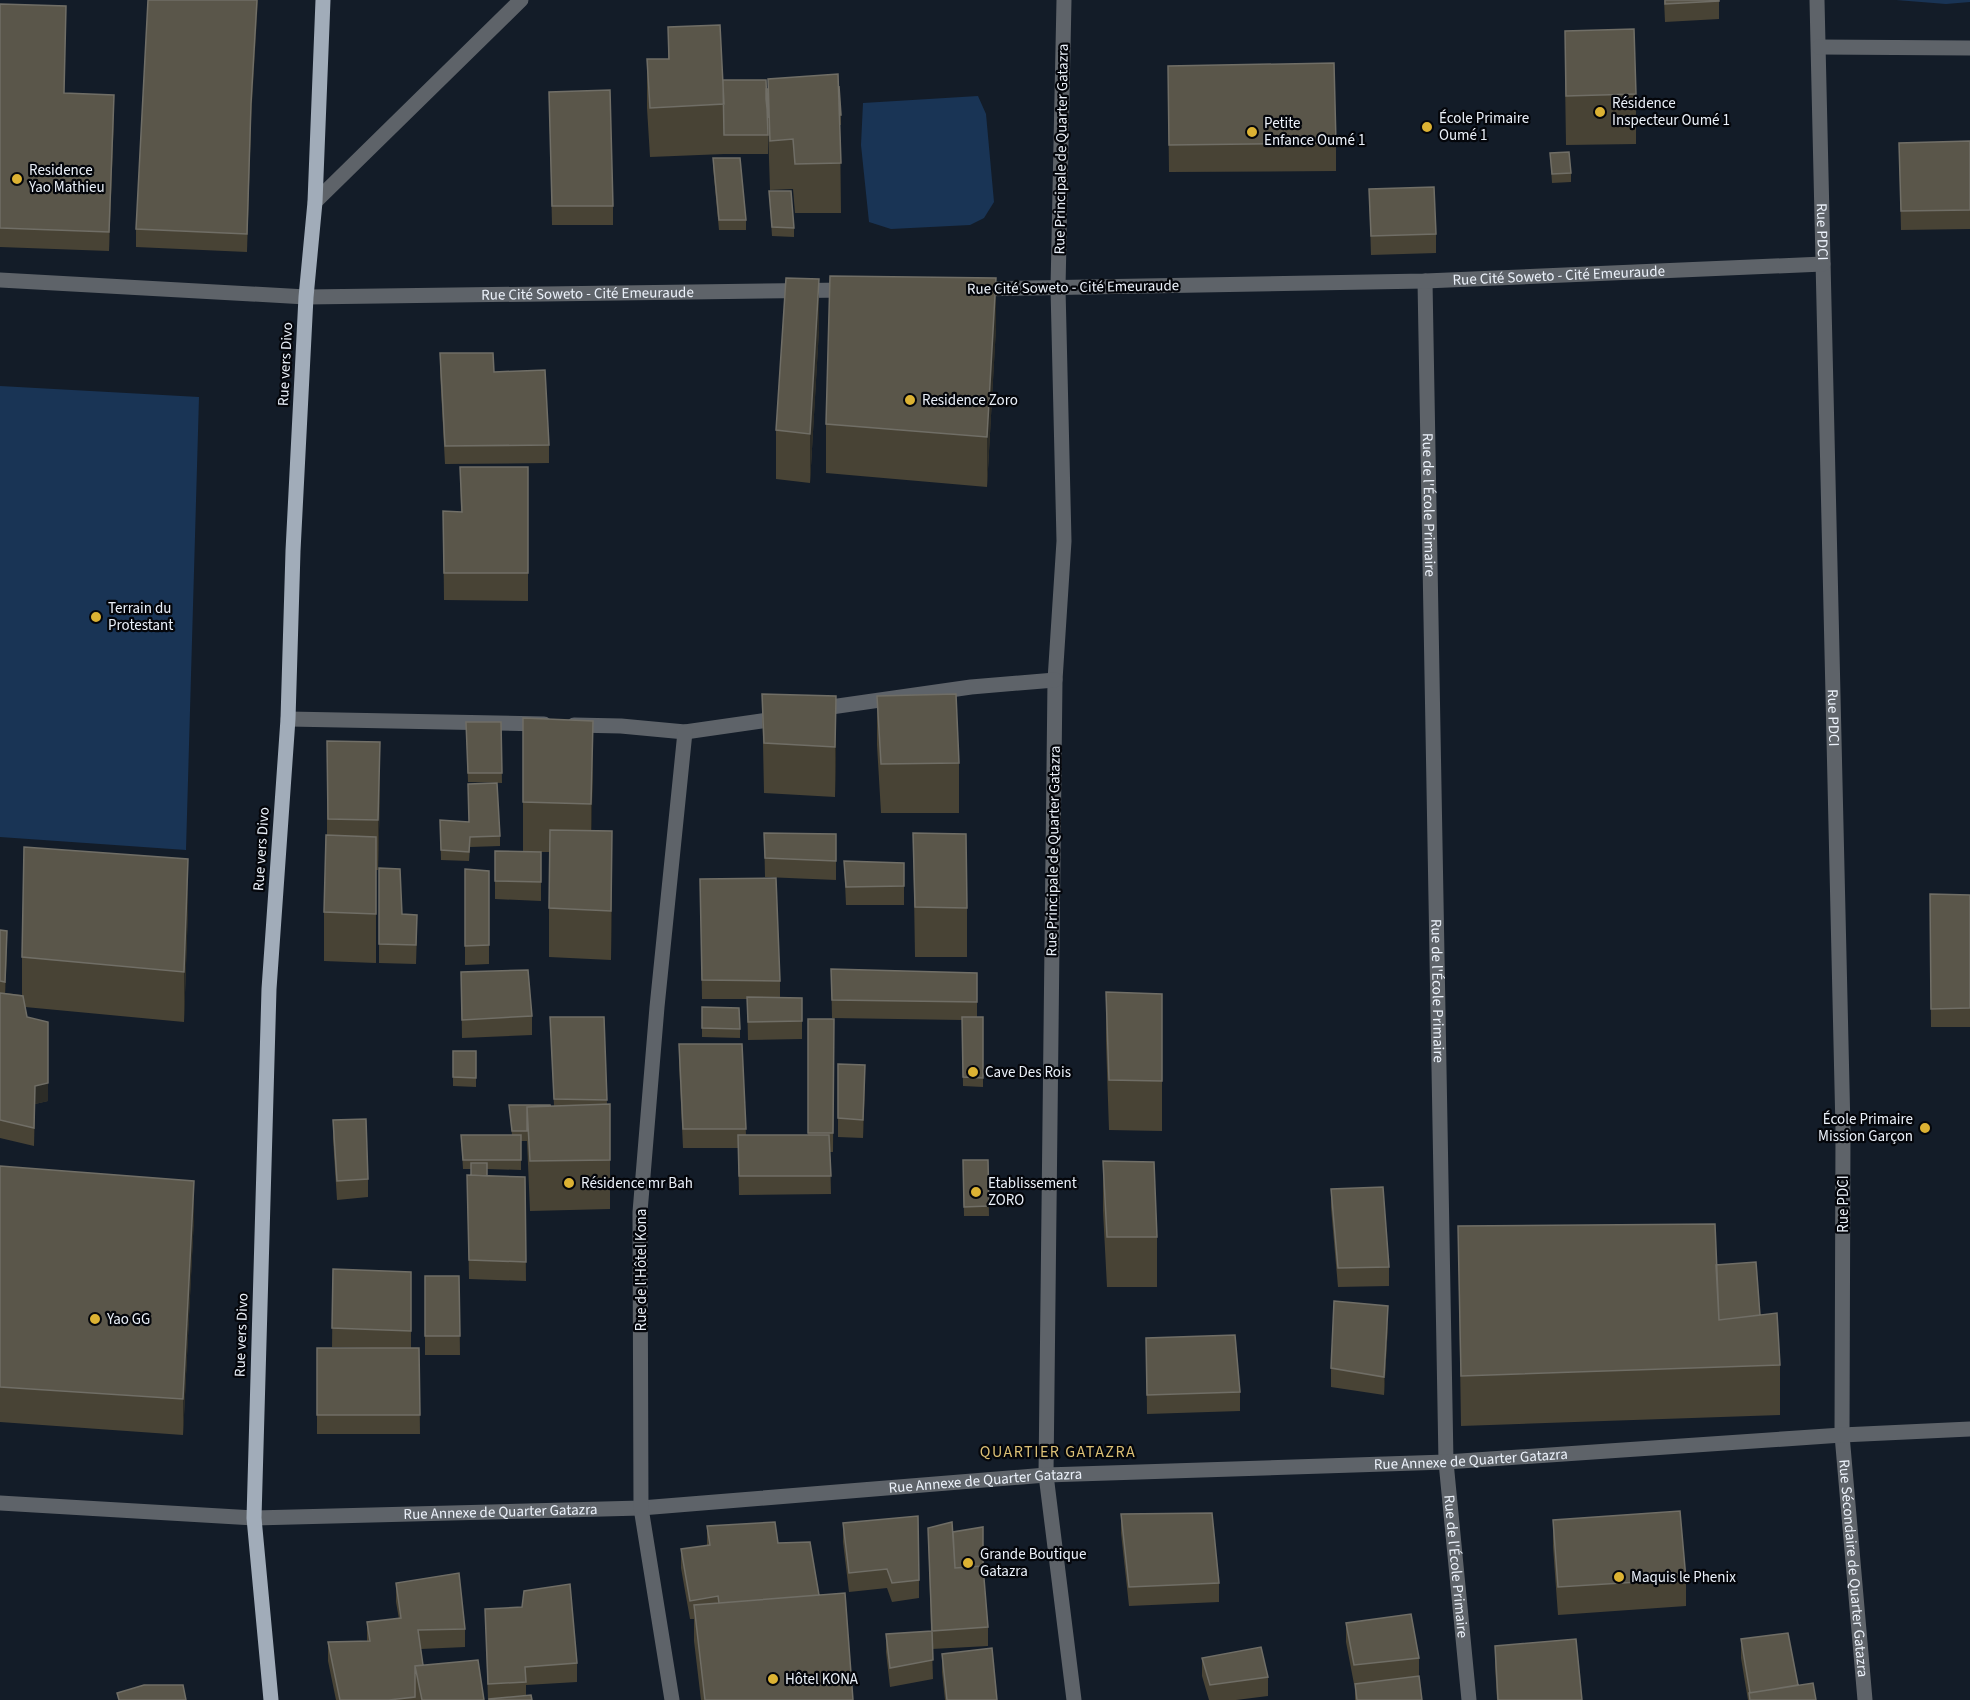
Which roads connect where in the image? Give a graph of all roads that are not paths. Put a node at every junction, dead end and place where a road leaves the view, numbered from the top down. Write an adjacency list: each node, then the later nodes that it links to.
1 (323, 0): 7 (main road, Rue vers Divo)
2 (521, 0): 7 (street)
3 (1064, 0): 11 (street, Rue Principale de Quarter Gatazra)
4 (1817, 0): 5 (street, Rue PDCI)
5 (1819, 47): 6 (street); 8 (street, Rue PDCI)
6 (1970, 48)
7 (315, 202): 14 (main road, Rue vers Divo)
8 (1823, 264): 10 (street, Rue Cité Soweto - Cité Emeuraude); 19 (street, Rue PDCI)
9 (0, 280): 14 (street, Rue Cité Soweto - Cité Emeuraude)
10 (1425, 281): 11 (street, Rue Cité Soweto - Cité Emeuraude); 20 (street, Rue de l'École Primaire)
11 (1058, 288): 12 (street, Rue Cité Soweto - Cité Emeuraude); 15 (street, Rue Principale de Quarter Gatazra)
12 (962, 289)
13 (867, 290): 14 (street, Rue Cité Soweto - Cité Emeuraude)
14 (306, 297): 16 (main road, Rue vers Divo)
15 (1055, 680): 17 (street); 21 (street, Rue Principale de Quarter Gatazra)
16 (288, 719): 17 (street); 24 (main road, Rue vers Divo)
17 (685, 732): 23 (street, Rue de l'Hôtel Kona)
18 (1970, 1429): 19 (street, Rue Annexe de Quarter Gatazra)
19 (1842, 1436): 20 (street, Rue Annexe de Quarter Gatazra); 29 (street, Rue Sécondaire de Quarter Gatazra)
20 (1446, 1462): 21 (street, Rue Annexe de Quarter Gatazra); 28 (street, Rue de l'École Primaire)
21 (1046, 1475): 23 (street, Rue Annexe de Quarter Gatazra); 27 (street, Rue Principale de Quarter Gatazra)
22 (0, 1503): 24 (street, Rue Annexe de Quarter Gatazra)
23 (641, 1508): 24 (street, Rue Annexe de Quarter Gatazra); 26 (street, Rue de l'Hôtel Kona)
24 (254, 1518): 25 (main road, Rue vers Divo)
25 (271, 1700)
26 (672, 1700)
27 (1074, 1700)
28 (1469, 1700)
29 (1865, 1700)

